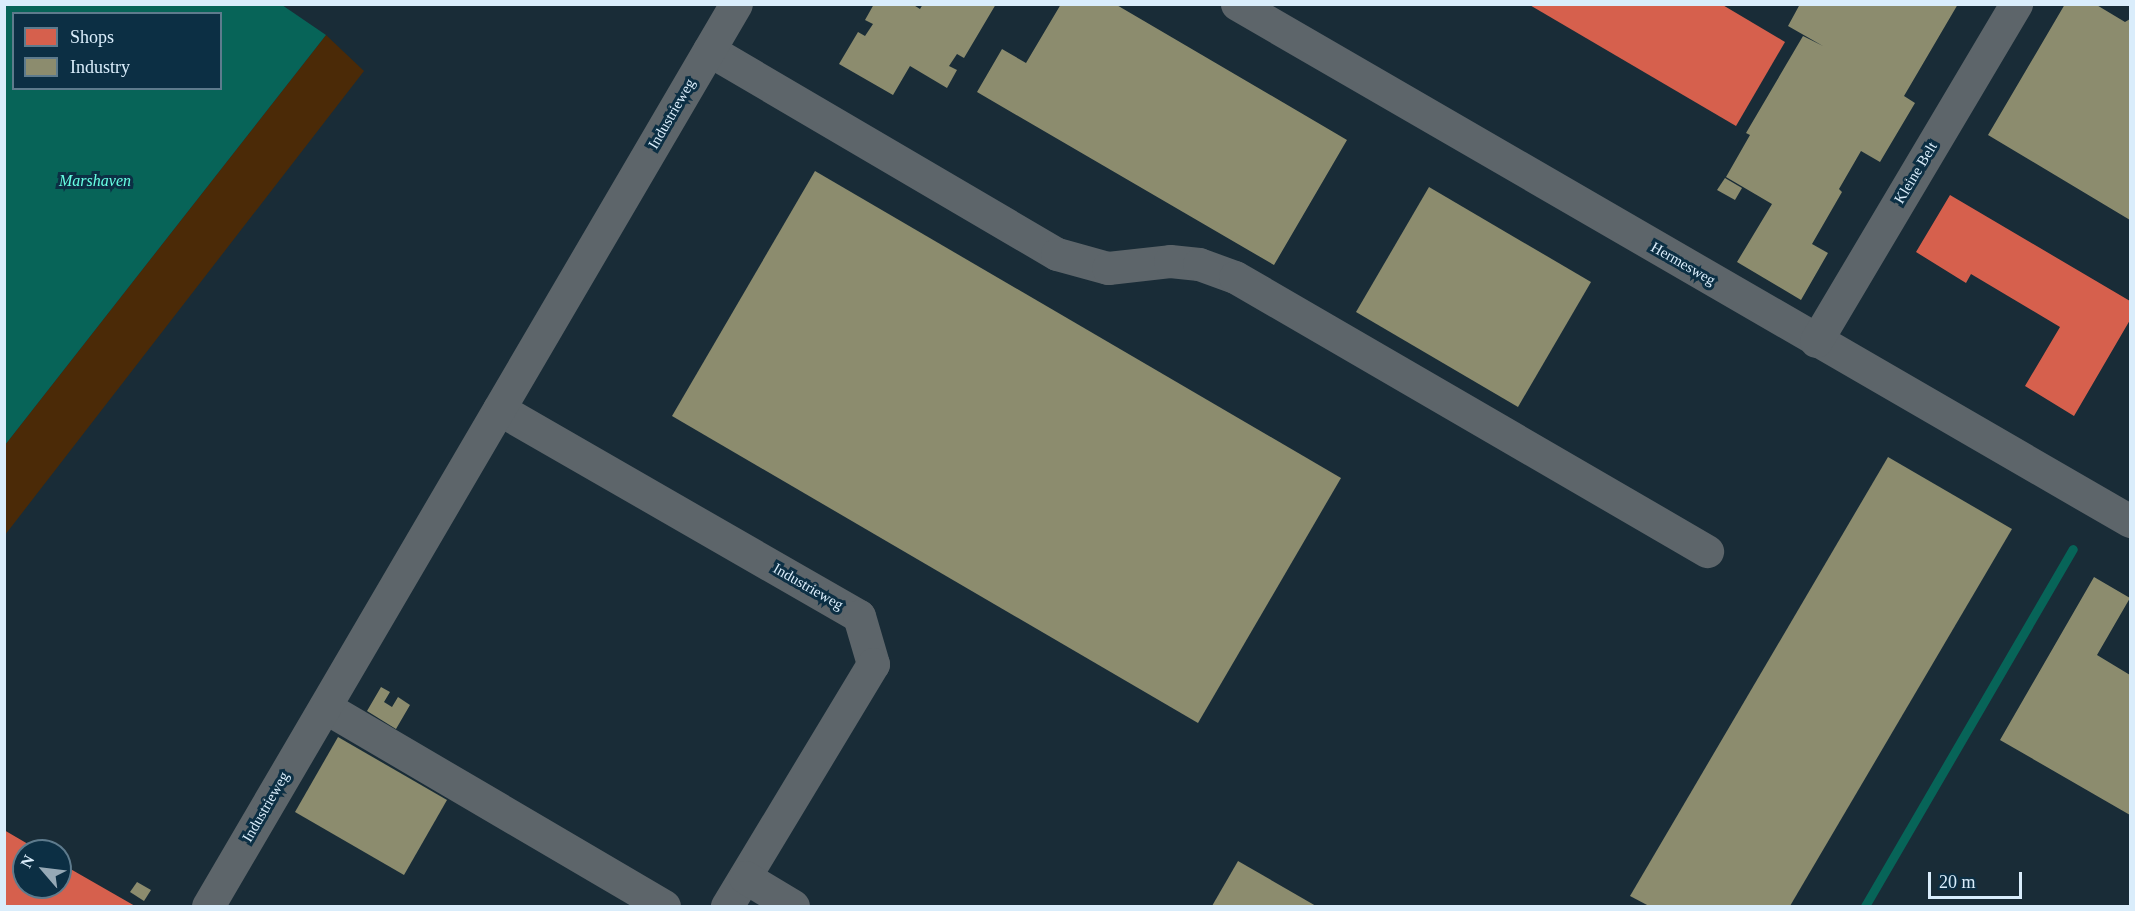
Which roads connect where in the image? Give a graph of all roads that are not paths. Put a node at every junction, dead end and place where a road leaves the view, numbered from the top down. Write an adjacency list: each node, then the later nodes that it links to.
1 (736, 4): 4 (street, Industrieweg)
2 (1237, 4): 5 (street, Hermesweg)
3 (2016, 4): 5 (street, Kleine Belt)
4 (709, 50): 6 (street, Industrieweg); 8 (street)
5 (1816, 342): 7 (street, Hermesweg)
6 (499, 409): 9 (street, Industrieweg); 10 (street, Industrieweg)
7 (2130, 521)
8 (1707, 551)
9 (325, 708): 11 (street, Industrieweg); 12 (street)
10 (745, 877): 13 (street, Industrieweg); 14 (street)
11 (208, 906)
12 (664, 906)
13 (727, 906)
14 (793, 906)

